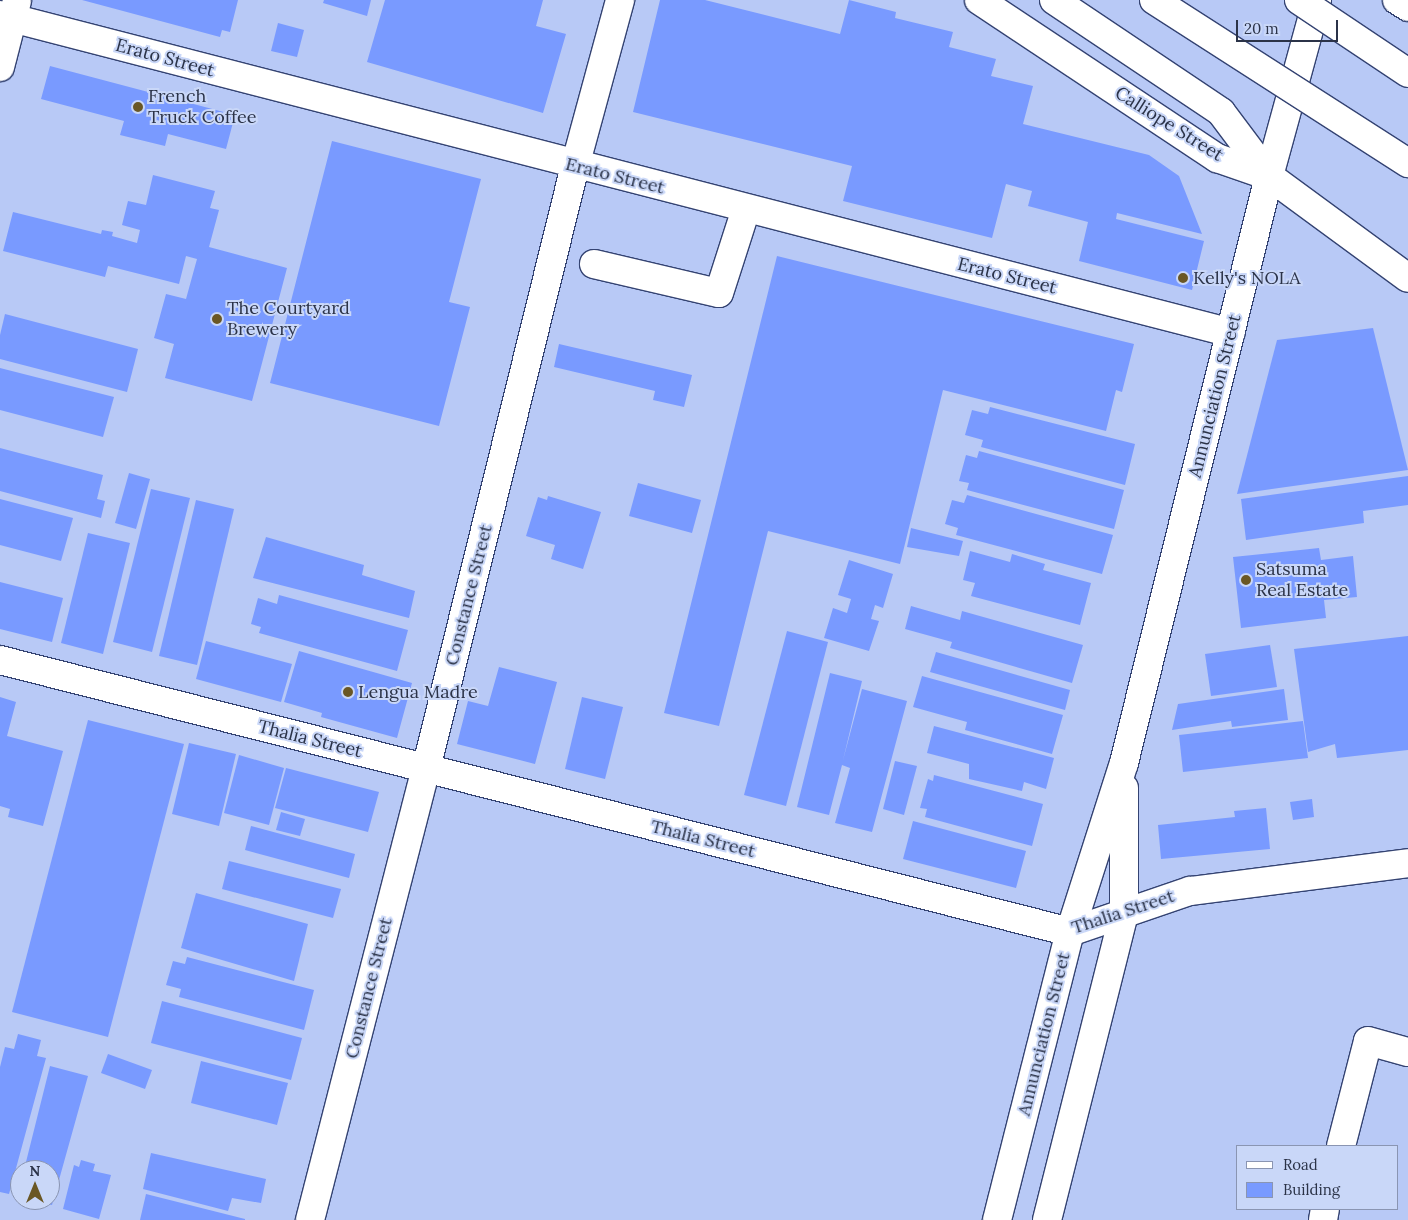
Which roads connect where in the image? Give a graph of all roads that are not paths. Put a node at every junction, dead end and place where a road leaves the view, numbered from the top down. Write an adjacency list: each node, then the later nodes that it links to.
1 (620, 0): 13 (main road, Constance Street)
2 (979, 0): 14 (main road, Calliope Street)
3 (1054, 0): 14 (main road)
4 (1154, 0): 12 (main road, bridge)
5 (1299, 0): 11 (main road, bridge)
6 (1317, 0): 14 (main road, Annunciation Street)
7 (1397, 0): 8 (main road)
8 (1408, 7)
9 (10, 11): 10 (main road); 13 (main road, Erato Street)
10 (0, 67)
11 (1408, 73)
12 (1408, 163)
13 (575, 166): 15 (main road, Erato Street); 21 (main road, Constance Street)
14 (1269, 176): 17 (main road, Calliope Street); 18 (main road, Annunciation Street)
15 (746, 209): 16 (main road); 18 (main road, Erato Street)
16 (594, 264)
17 (1408, 278)
18 (1231, 333): 20 (main road, Annunciation Street)
19 (0, 660): 21 (main road, Thalia Street)
20 (1124, 763): 23 (main road, Annunciation Street); 24 (main road, Annunciation Street)
21 (426, 769): 24 (main road, Thalia Street); 27 (main road, Constance Street)
22 (1408, 863): 23 (main road, Thalia Street)
23 (1124, 914): 24 (main road, Thalia Street); 29 (main road, Annunciation Street)
24 (1070, 932): 28 (main road, Annunciation Street)
25 (1408, 1052): 26 (main road)
26 (1341, 1145)
27 (310, 1220)
28 (997, 1220)
29 (1047, 1220)

